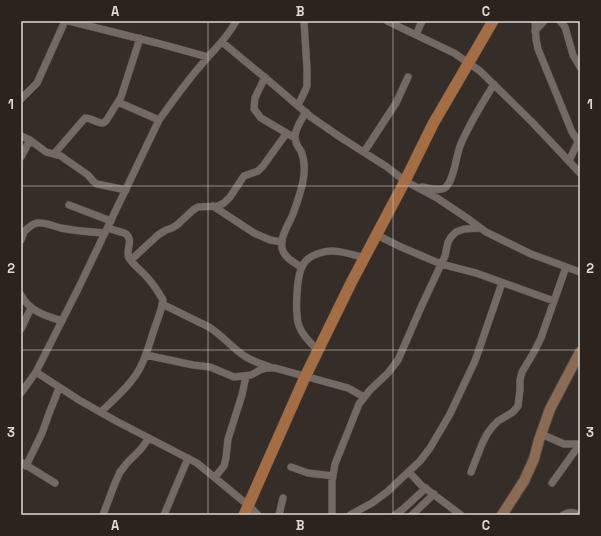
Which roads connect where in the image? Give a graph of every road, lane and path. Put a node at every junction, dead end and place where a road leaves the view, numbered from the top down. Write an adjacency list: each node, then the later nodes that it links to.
1 (65, 21): 21 (street)
2 (69, 21): 13 (street)
3 (236, 21): 14 (street)
4 (304, 21): 23 (street)
5 (388, 21): 12 (street)
6 (422, 21): 12 (street)
7 (493, 21): 16 (main road)
8 (535, 21): 11 (street)
9 (544, 21): 11 (street)
10 (560, 21): 17 (street)
11 (535, 31): 33 (street)
12 (416, 35): 16 (street)
13 (140, 38): 15 (street); 22 (street)
14 (222, 42): 15 (street); 18 (street)
15 (208, 57): 25 (street)
16 (468, 62): 20 (street); 35 (main road)
17 (580, 67)
18 (265, 77): 23 (street); 26 (street)
19 (408, 77): 30 (street)
20 (494, 84): 33 (street); 36 (street)
21 (21, 99)
22 (118, 102): 25 (street); 31 (street)
23 (298, 105): 24 (street)
24 (306, 112): 28 (street); 30 (street)
25 (159, 120): 37 (street)
26 (286, 134): 28 (street); 39 (street)
27 (21, 136): 29 (street)
28 (295, 138): 46 (street)
29 (30, 140): 31 (street); 32 (street)
30 (364, 152): 35 (street)
31 (54, 154): 37 (street)
32 (21, 157)
33 (569, 161): 34 (street)
34 (580, 173)
35 (405, 181): 36 (street); 44 (main road)
36 (416, 187): 41 (street)
37 (126, 190): 40 (street)
38 (69, 205): 40 (street)
39 (213, 206): 46 (street); 48 (street)
40 (111, 221): 42 (street)
41 (480, 228): 49 (street); 51 (street)
42 (106, 231): 43 (street); 48 (street); 58 (street)
43 (22, 232): 45 (street)
44 (377, 235): 47 (main road); 49 (street)
45 (21, 240)
46 (282, 242): 50 (street)
47 (365, 258): 50 (street); 60 (main road)
48 (131, 260): 56 (street)
49 (441, 264): 53 (street); 69 (street)
50 (301, 267): 60 (street)
51 (566, 267): 52 (street); 55 (street)
52 (580, 272)
53 (502, 283): 55 (street); 78 (street)
54 (21, 295): 57 (street)
55 (554, 301): 79 (street)
56 (162, 304): 62 (street); 63 (street)
57 (31, 308): 58 (street); 59 (street)
58 (62, 321): 64 (street)
59 (21, 329)
60 (318, 350): 66 (main road)
61 (580, 352): 71 (street)
62 (146, 355): 65 (street); 70 (street)
63 (270, 368): 65 (street); 66 (street)
64 (36, 372): 67 (street); 68 (street)
65 (246, 376): 81 (street)
66 (305, 377): 69 (street); 87 (main road)
67 (59, 388): 70 (street); 75 (street)
68 (21, 393)
69 (364, 397): 80 (street)
70 (101, 412): 72 (street)
71 (541, 434): 73 (street); 97 (street)
72 (149, 438): 74 (street); 88 (street)
73 (580, 444): 82 (street)
74 (188, 458): 81 (street); 89 (street)
75 (24, 464): 77 (street); 83 (street)
76 (291, 467): 80 (street)
77 (21, 472)
78 (409, 472): 84 (street); 93 (street)
79 (471, 472)
80 (333, 476): 92 (street)
81 (215, 477): 87 (street)
82 (552, 482)
83 (55, 483)
84 (426, 488): 85 (street); 94 (street)
85 (434, 494): 95 (street); 96 (street)
86 (283, 498): 91 (street)
87 (246, 510): 90 (street)
88 (103, 515)
89 (164, 515)
90 (258, 515)
91 (279, 515)
92 (332, 515)
93 (350, 515)
94 (396, 515)
95 (412, 515)
96 (461, 515)
97 (502, 515)
98 (563, 515): 99 (street)
99 (579, 515)

